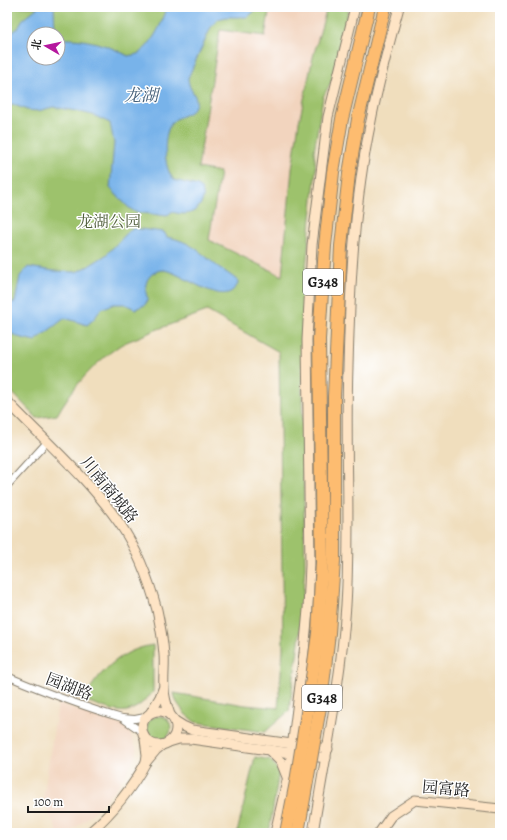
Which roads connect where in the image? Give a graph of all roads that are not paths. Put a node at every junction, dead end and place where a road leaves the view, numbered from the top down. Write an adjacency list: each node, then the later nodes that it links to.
1 (355, 7): 8 (street)
2 (369, 7): 5 (highway, G348)
3 (385, 7): 6 (highway, G348)
4 (399, 7): 9 (street)
5 (319, 339): 8 (street); 12 (highway, G348)
6 (336, 339): 9 (street); 12 (highway, G348)
7 (7, 401): 10 (street, 川南商城路)
8 (308, 412): 13 (street)
9 (346, 431): 14 (street)
10 (47, 442): 11 (street); 16 (street, 川南商城路)
11 (7, 486)
12 (328, 562): 30 (highway, G348, bridge); 31 (highway, G348, bridge)
13 (304, 653): 14 (street); 20 (street)
14 (340, 658): 25 (street)
15 (7, 676): 18 (street, 园湖路)
16 (164, 687): 17 (street); 19 (street)
17 (148, 714): 18 (street); 19 (street); 21 (street)
18 (122, 718): 21 (street)
19 (172, 718): 22 (street); 23 (street)
20 (295, 725): 23 (street); 24 (street)
21 (143, 735): 22 (street); 26 (street)
22 (166, 744): 23 (street); 26 (street)
23 (271, 746): 24 (street); 27 (street)
24 (292, 749): 25 (street); 27 (street)
25 (327, 754): 32 (street)
26 (146, 762): 29 (street)
27 (287, 779): 30 (street)
28 (500, 809): 33 (street, 园富路)
29 (89, 833)
30 (279, 833): 32 (street)
31 (298, 833)
32 (312, 833)
33 (379, 833)

